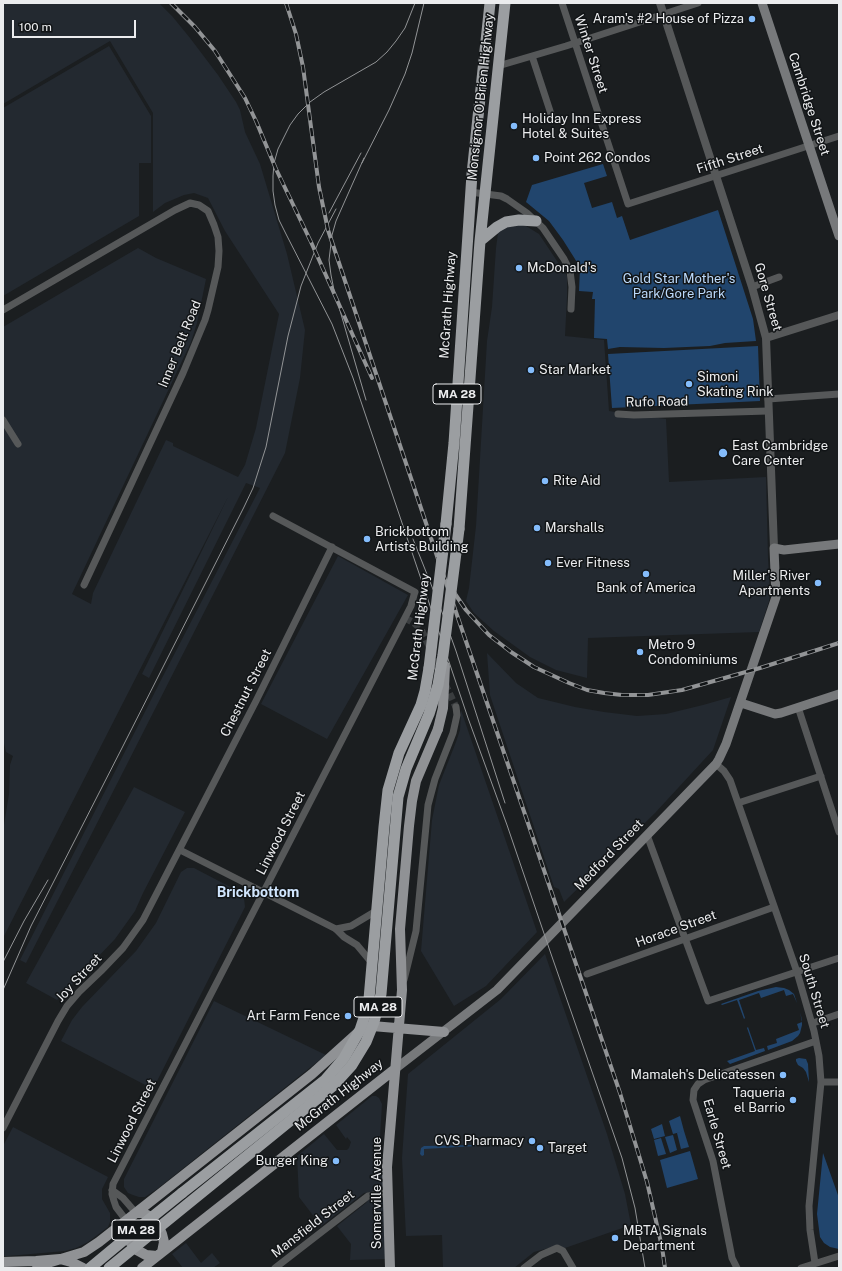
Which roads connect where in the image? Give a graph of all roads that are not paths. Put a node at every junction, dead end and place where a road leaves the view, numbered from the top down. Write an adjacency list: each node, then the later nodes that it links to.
1 (490, 3): 15 (highway, Monsignor O'Brien Highway / MA 28)
2 (505, 3): 10 (highway, Monsignor O'Brien Highway / MA 28)
3 (562, 3): 8 (street, Winter Street)
4 (660, 3): 7 (street, Gore Street)
5 (698, 3): 7 (street)
6 (762, 3): 13 (main road, Cambridge Street)
7 (663, 14): 8 (street); 14 (street, Gore Street)
8 (575, 43): 9 (street); 17 (street, Winter Street)
9 (532, 56): 10 (street); 11 (street)
10 (498, 66): 16 (highway, Monsignor O'Brien Highway / MA 28)
11 (551, 114)
12 (839, 136): 13 (street, Fifth Street)
13 (809, 146): 14 (street, Fifth Street); 19 (main road, Cambridge Street)
14 (716, 176): 17 (street, Fifth Street); 22 (street, Gore Street)
15 (470, 192): 16 (street); 52 (highway, McGrath Highway / MA 28, bridge)
16 (485, 194): 18 (street); 20 (highway, McGrath Highway / MA 28)
17 (628, 204)
18 (536, 221): 20 (highway); 23 (street)
19 (839, 236)
20 (480, 241): 39 (highway, McGrath Highway / MA 28, bridge)
21 (779, 277): 22 (street)
22 (752, 287): 26 (street, Gore Street)
23 (571, 309)
24 (3, 310): 37 (street, Inner Belt Road)
25 (839, 315): 26 (street)
26 (766, 338): 28 (street, Gore Street)
27 (839, 394): 28 (street)
28 (768, 399): 29 (street, Gore Street)
29 (768, 410): 30 (street, Rufo Road); 36 (street, Gore Street)
30 (618, 414)
31 (3, 420): 32 (street)
32 (18, 444)
33 (273, 516): 35 (street)
34 (839, 544): 36 (main road)
35 (332, 547): 49 (street, Chestnut Street); 50 (street, Linwood Street)
36 (774, 548): 38 (main road, Gore Street)
37 (84, 585)
38 (772, 610): 41 (main road, Medford Street)
39 (446, 635): 59 (main road, McGrath Highway, bridge); 82 (highway, McGrath Highway / MA 28, bridge)
40 (839, 694): 43 (main road)
41 (741, 702): 43 (main road); 44 (main road, Medford Street)
42 (456, 707): 59 (street)
43 (798, 707): 45 (street)
44 (716, 764): 46 (street, South Street); 48 (main road, Medford Street)
45 (821, 776): 46 (street); 47 (street)
46 (738, 803): 51 (street, South Street)
47 (839, 832)
48 (647, 835): 54 (street); 63 (main road, Medford Street)
49 (180, 850): 50 (street); 69 (street, Joy Street)
50 (264, 892): 53 (street); 70 (street, Linwood Street)
51 (774, 907): 54 (street, Horace Street); 57 (street, South Street)
52 (376, 911): 53 (street); 56 (highway, McGrath Highway / MA 28)
53 (336, 929): 56 (street)
54 (685, 939): 57 (street); 58 (street, Horace Street)
55 (839, 958): 57 (street)
56 (372, 963): 64 (highway, McGrath Highway / MA 28)
57 (797, 972): 61 (street, South Street)
58 (587, 974)
59 (402, 990): 62 (main road, McGrath Highway)
60 (839, 1014): 61 (street)
61 (813, 1023): 65 (street, South Street)
62 (399, 1028): 63 (main road); 64 (main road); 66 (main road, McGrath Highway)
63 (444, 1032): 66 (main road, Medford Street)
64 (358, 1033): 72 (main road, McGrath Highway); 81 (highway, McGrath Highway / MA 28, bridge)
65 (816, 1041): 67 (street, South Street); 88 (street, Earle Street)
66 (395, 1069): 71 (main road, Somerville Avenue); 74 (main road, McGrath Highway)
67 (821, 1082): 68 (street); 78 (street, South Street)
68 (839, 1082)
69 (3, 1128)
70 (112, 1190): 72 (street); 73 (street)
71 (388, 1193): 84 (street, Mansfield Street); 85 (main road, Somerville Avenue)
72 (136, 1213): 73 (main road, McGrath Highway); 74 (main road)
73 (126, 1220): 74 (main road); 76 (main road, McGrath Highway)
74 (160, 1254): 83 (main road, McGrath Highway)
75 (839, 1256): 78 (street)
76 (60, 1259): 77 (main road); 79 (main road, McGrath Highway); 80 (main road)
77 (3, 1262)
78 (815, 1263): 89 (street)
79 (37, 1268)
80 (83, 1268)
81 (90, 1268)
82 (109, 1268)
83 (142, 1268)
84 (275, 1268)
85 (390, 1268)
86 (524, 1268): 87 (street)
87 (574, 1268)
88 (737, 1268)
89 (801, 1268)

